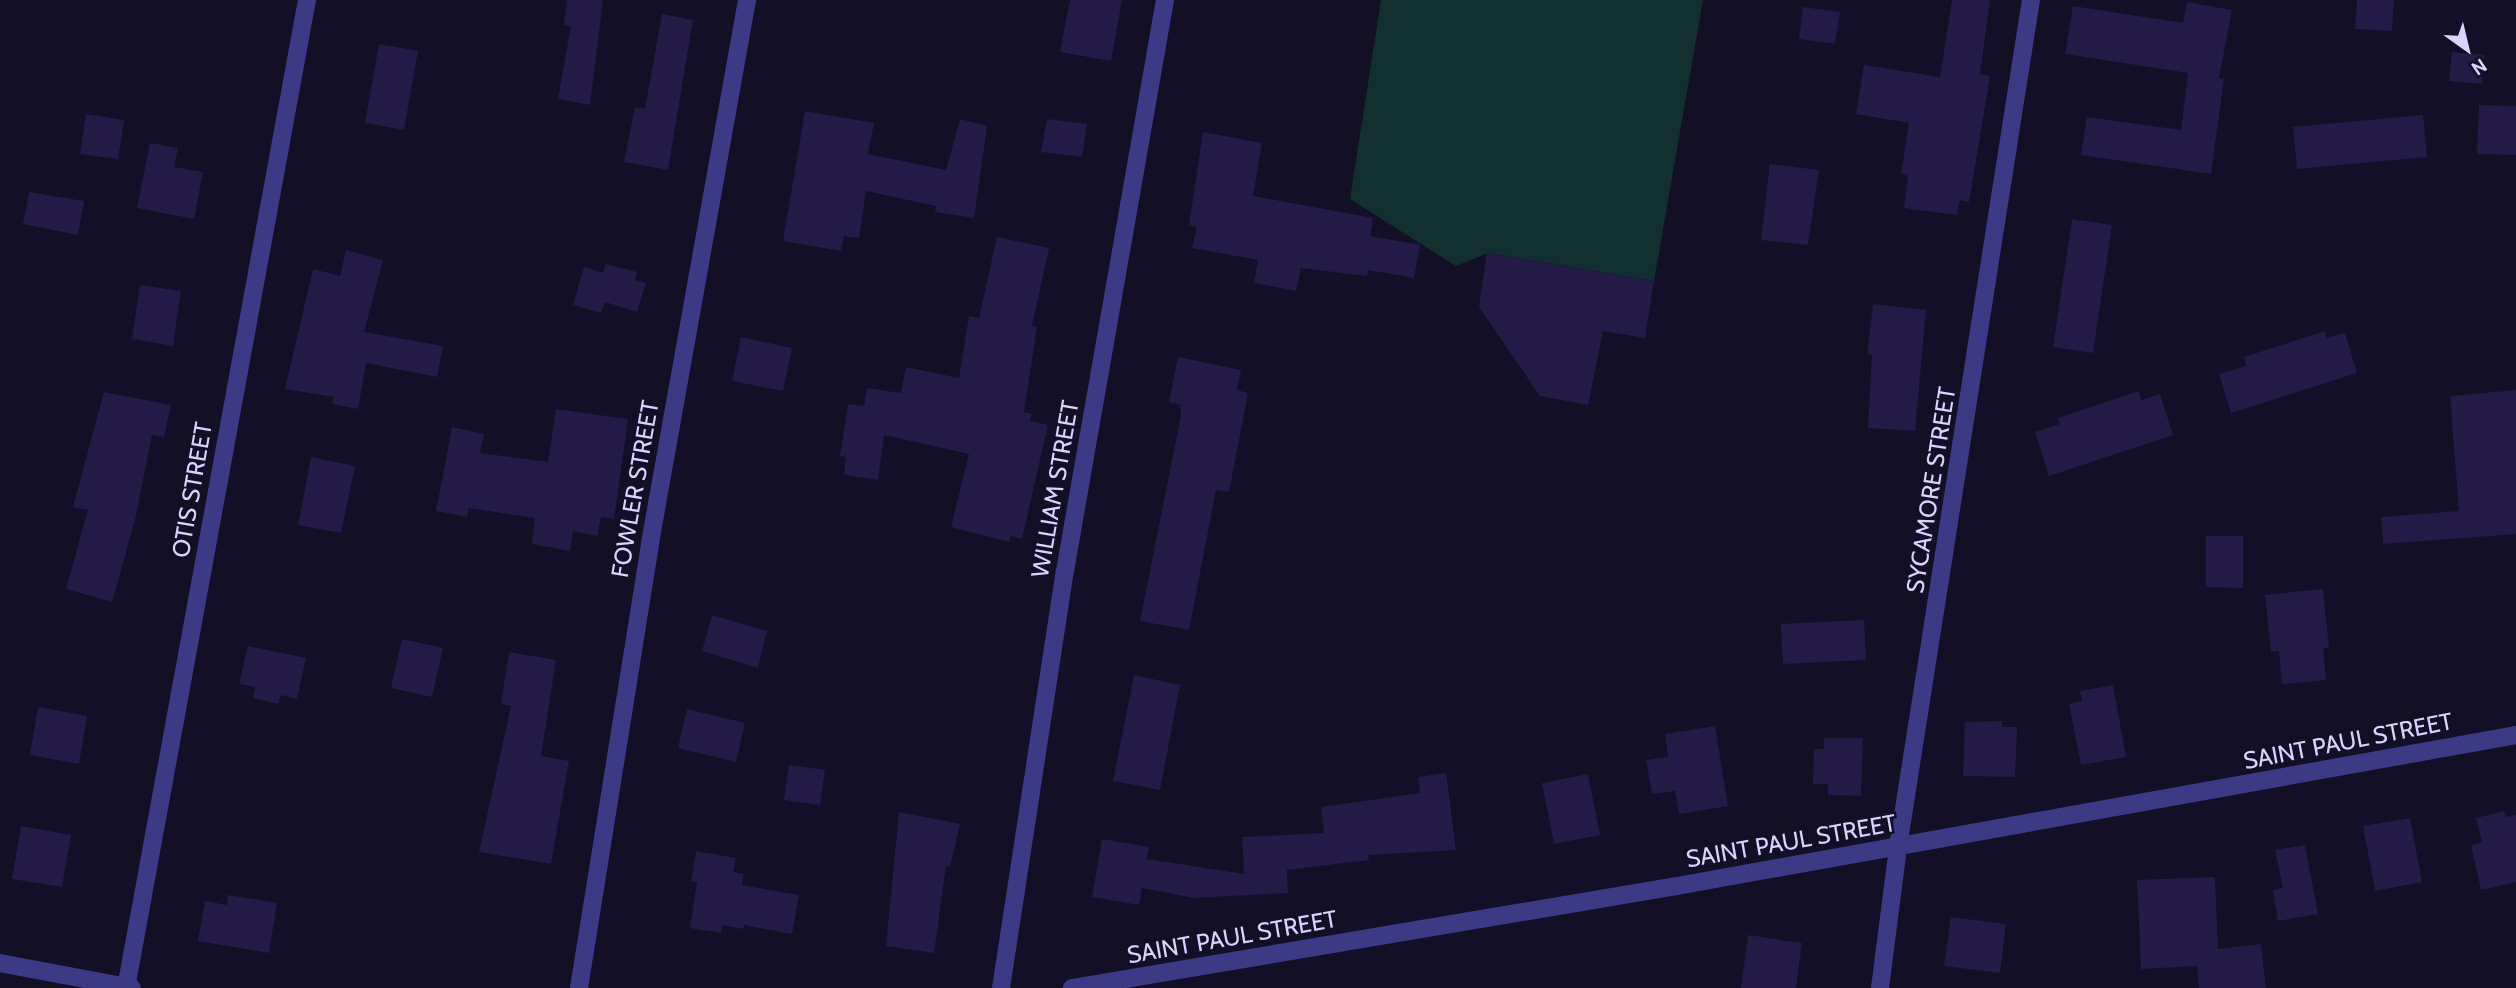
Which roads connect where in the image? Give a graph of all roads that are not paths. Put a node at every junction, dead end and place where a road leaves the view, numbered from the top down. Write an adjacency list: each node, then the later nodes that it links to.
1 (307, 0): 8 (street, OTIS STREET)
2 (747, 0): 10 (street, FOWLER STREET)
3 (1166, 0): 11 (street, WILLIAM STREET)
4 (2031, 0): 6 (street, SYCAMORE STREET)
5 (2516, 735): 6 (street, SAINT PAUL STREET)
6 (1898, 847): 12 (street, SAINT PAUL STREET); 13 (street, SYCAMORE STREET)
7 (0, 963): 8 (street)
8 (126, 988): 9 (street)
9 (132, 988)
10 (579, 988)
11 (1001, 988)
12 (1072, 988)
13 (1880, 988)

